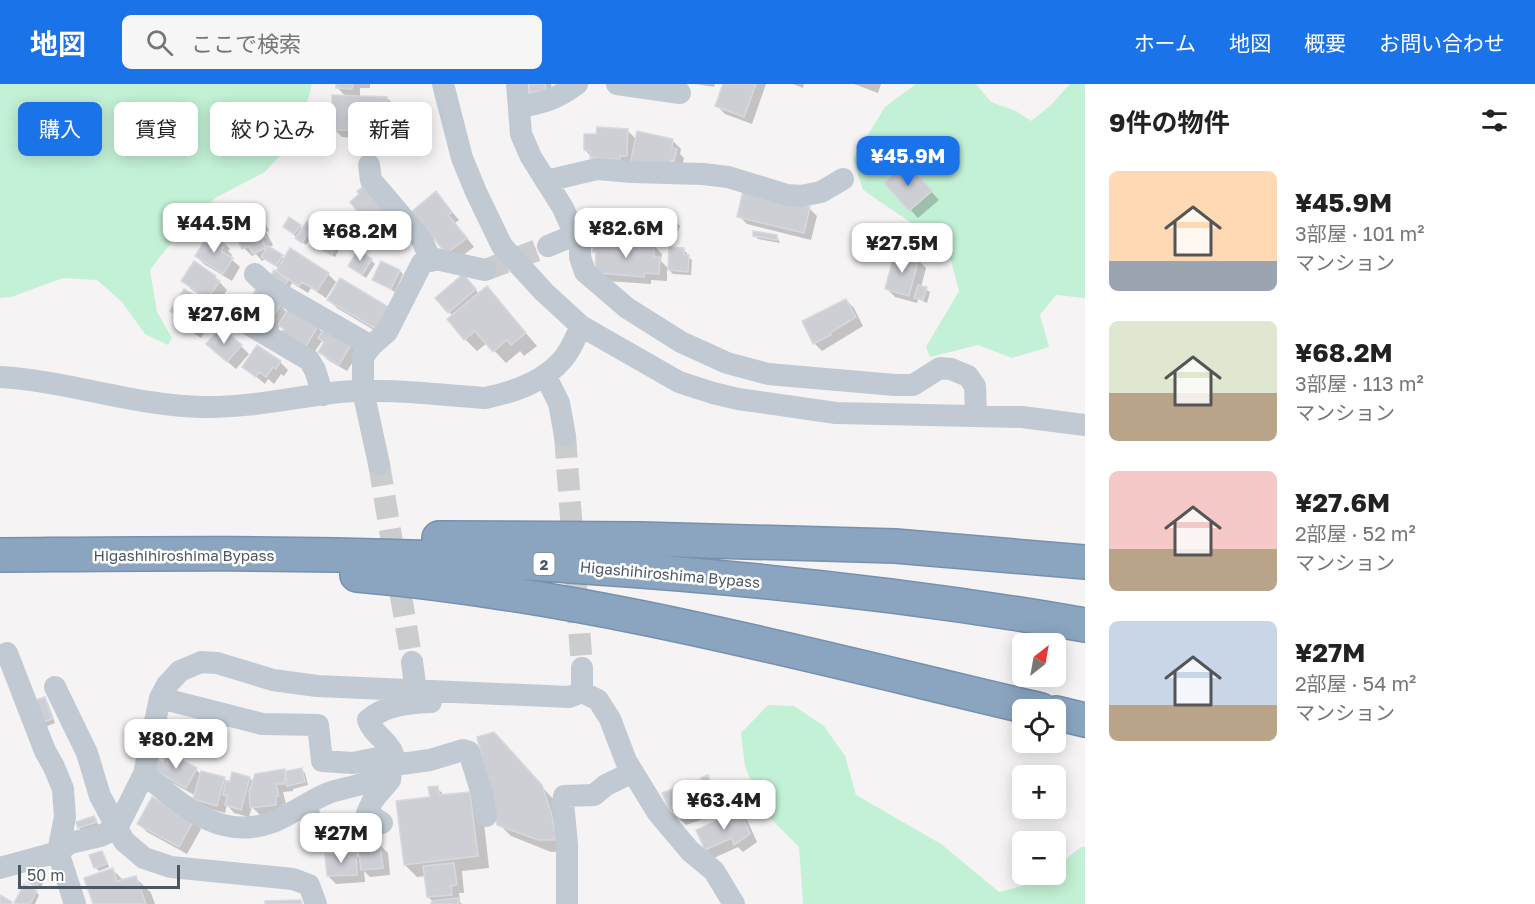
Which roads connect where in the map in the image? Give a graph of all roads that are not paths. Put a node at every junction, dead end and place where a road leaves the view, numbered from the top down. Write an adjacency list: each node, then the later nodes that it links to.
1 (443, 84): 16 (street)
2 (517, 84): 6 (street)
3 (577, 84): 6 (street)
4 (617, 84): 5 (street)
5 (680, 93)
6 (519, 107): 9 (street)
7 (369, 165): 12 (street)
8 (843, 178): 9 (street)
9 (546, 181): 10 (street)
10 (575, 235): 11 (street); 22 (street)
11 (548, 246)
12 (431, 261): 13 (street); 17 (street)
13 (485, 270)
14 (255, 274): 17 (street)
15 (233, 315): 21 (street)
16 (581, 326): 18 (street); 22 (street)
17 (371, 346): 20 (street)
18 (546, 376): 20 (street); 24 (street)
19 (0, 377): 21 (street)
20 (363, 391): 21 (street); 25 (street)
21 (323, 395)
22 (976, 415): 23 (street)
23 (1085, 425)
24 (566, 436)
25 (379, 464)
26 (0, 555): 27 (highway, Higashihiroshima Bypass / 2)
27 (51, 555): 28 (highway); 29 (highway, Higashihiroshima Bypass / 2); 38 (highway)
28 (1085, 562)
29 (1085, 625)
30 (7, 653): 47 (street)
31 (412, 662): 34 (street)
32 (582, 668): 35 (street)
33 (55, 687): 46 (street)
34 (416, 691): 36 (street); 37 (street)
35 (582, 692): 36 (street); 42 (street)
36 (444, 693): 41 (street)
37 (160, 698): 41 (street); 43 (street)
38 (1012, 703)
39 (1066, 715): 40 (highway)
40 (1085, 720)
41 (392, 764): 43 (street); 44 (street); 45 (street)
42 (633, 772): 51 (street); 52 (street)
43 (144, 774): 46 (street)
44 (486, 816)
45 (382, 823)
46 (117, 828): 47 (street); 50 (street)
47 (58, 852): 48 (street); 49 (street)
48 (0, 868)
49 (75, 904)
50 (316, 904)
51 (567, 904)
52 (734, 904)

